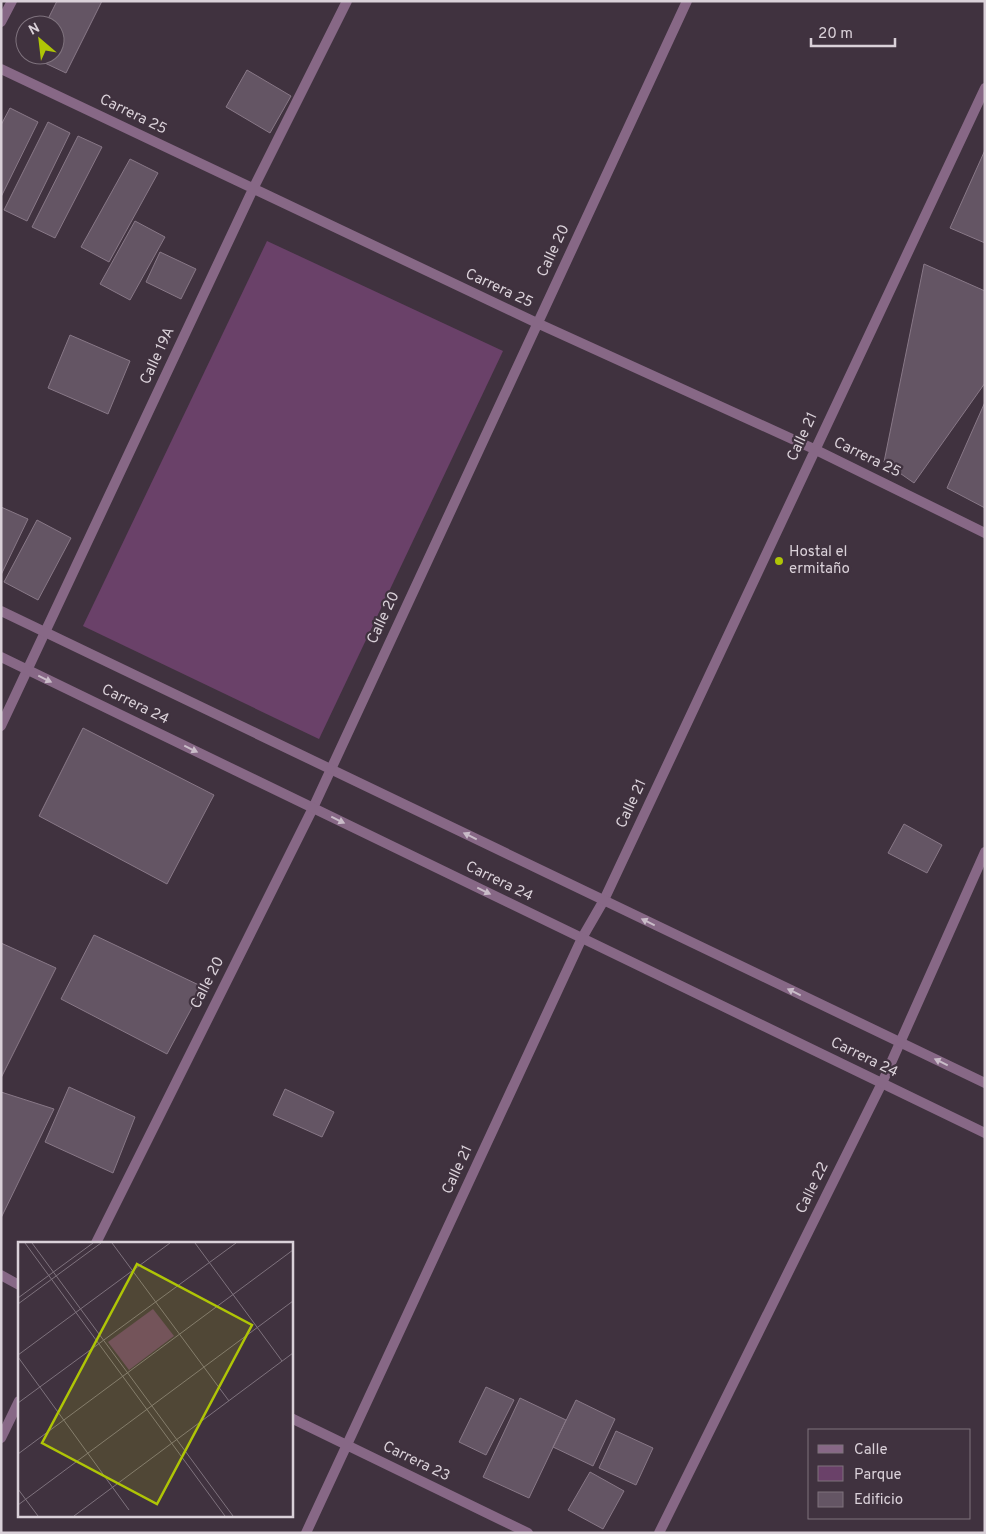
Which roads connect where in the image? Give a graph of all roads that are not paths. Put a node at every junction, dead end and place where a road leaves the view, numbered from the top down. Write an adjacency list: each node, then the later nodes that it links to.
1 (12, 1): 4 (street)
2 (347, 1): 7 (street, Calle 19A)
3 (687, 1): 8 (street, Calle 20)
4 (1, 22)
5 (1, 69): 7 (street, Carrera 25)
6 (985, 88): 9 (street, Calle 21)
7 (253, 189): 8 (street, Carrera 25); 12 (street, Calle 19A)
8 (537, 324): 9 (street, Carrera 25); 16 (street, Calle 20)
9 (814, 449): 10 (street, Carrera 25); 19 (street, Calle 21)
10 (985, 532)
11 (1, 611): 12 (street, Carrera 24)
12 (44, 632): 14 (street, Calle 19A); 16 (street, Carrera 24)
13 (1, 657): 14 (street, Carrera 24)
14 (28, 670): 15 (street, Calle 19A); 17 (street, Carrera 24, one-way to 17)
15 (1, 726)
16 (330, 769): 17 (street, Calle 20); 19 (street, Carrera 24, one-way to 16)
17 (312, 808): 20 (street, Carrera 24, one-way to 20); 25 (street, Calle 20)
18 (985, 852): 21 (street, Calle 22)
19 (604, 900): 20 (street, Calle 21); 21 (street, Carrera 24, one-way to 19)
20 (582, 938): 22 (street, Carrera 24); 31 (street, Calle 21)
21 (899, 1042): 22 (street, Calle 22); 23 (street, Carrera 24, one-way to 21)
22 (882, 1083): 24 (street, Carrera 24); 34 (street, Calle 22)
23 (985, 1083)
24 (985, 1133)
25 (96, 1242)
26 (1, 1276): 27 (street)
27 (18, 1284)
28 (18, 1403): 30 (street)
29 (292, 1418): 31 (street, Carrera 23)
30 (1, 1438)
31 (348, 1446): 32 (street, Calle 21); 33 (street, Carrera 23)
32 (306, 1533)
33 (528, 1533)
34 (659, 1533)

